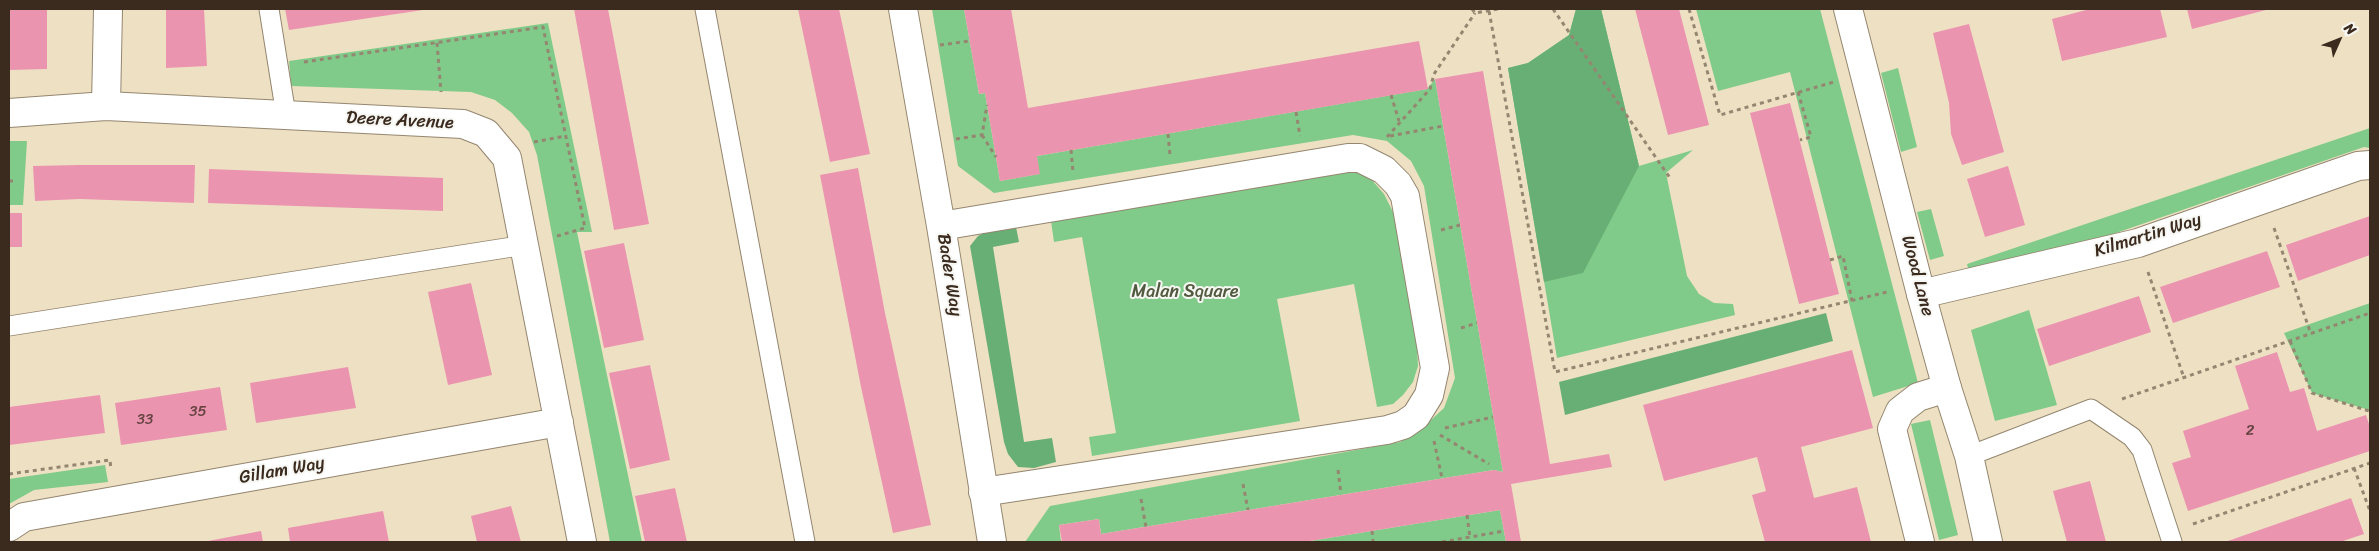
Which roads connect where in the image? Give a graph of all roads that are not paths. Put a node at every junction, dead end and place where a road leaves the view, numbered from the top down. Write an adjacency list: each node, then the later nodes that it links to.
1 (108, 9): 6 (street)
2 (269, 9): 8 (lane)
3 (705, 9): 21 (lane)
4 (903, 9): 10 (street, Bader Way)
5 (1848, 9): 12 (street, Wood Lane)
6 (106, 106): 7 (street, Deere Avenue); 8 (street, Deere Avenue)
7 (9, 113)
8 (286, 115): 11 (street, Deere Avenue)
9 (2370, 165): 12 (street, Kilmartin Way)
10 (941, 226): 17 (street, Bader Way); 17 (street)
11 (525, 245): 13 (lane); 15 (street, Deere Avenue)
12 (1920, 289): 14 (street, Wood Lane)
13 (9, 326)
14 (1946, 388): 16 (street, Wood Lane); 23 (street)
15 (559, 422): 18 (street, Gillam Way); 20 (street, Deere Avenue)
16 (1969, 456): 19 (lane); 24 (street, Wood Lane)
17 (983, 492): 22 (street, Bader Way)
18 (9, 527)
19 (2170, 537)
20 (582, 542)
21 (804, 542)
22 (992, 542)
23 (1920, 542)
24 (1988, 542)

